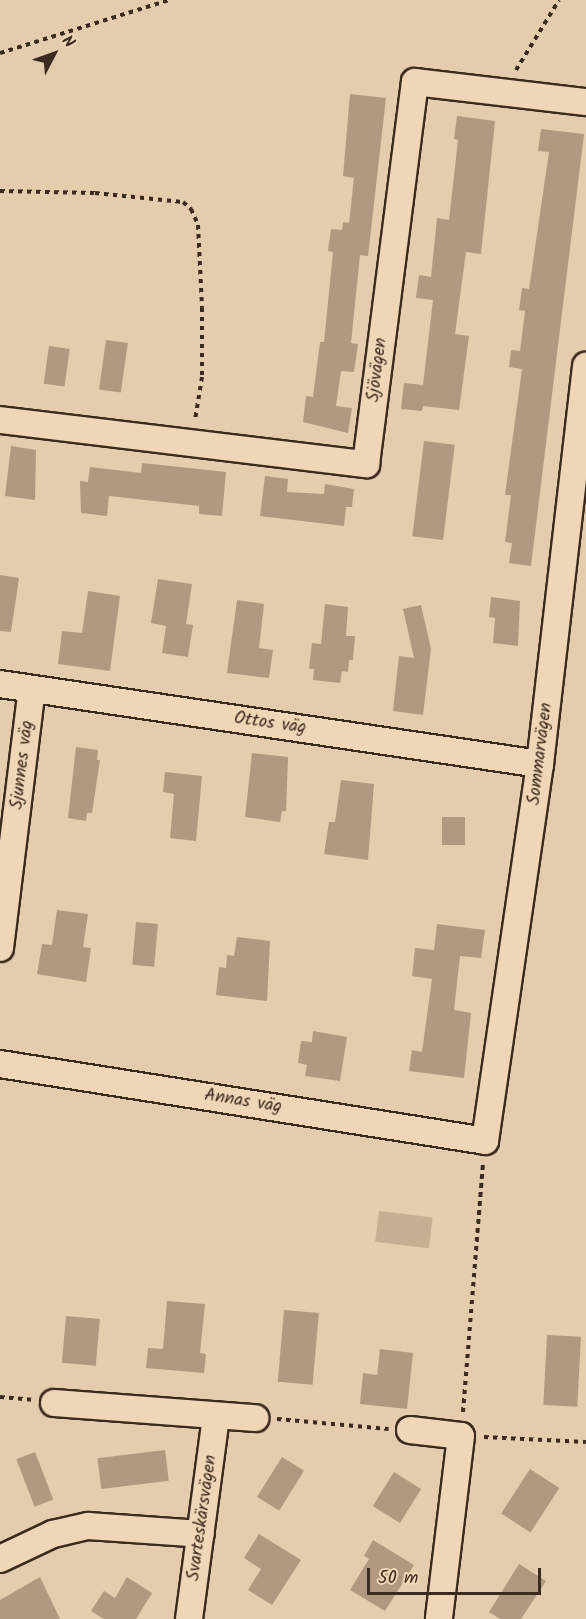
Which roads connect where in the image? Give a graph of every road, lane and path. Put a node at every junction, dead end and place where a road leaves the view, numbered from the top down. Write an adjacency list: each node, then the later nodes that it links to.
1 (169, 0): 3 (path)
2 (559, 0): 4 (path)
3 (0, 53)
4 (505, 92): 5 (street, Sjövägen); 9 (street, Sjövägen)
5 (586, 102)
6 (0, 191): 9 (path)
7 (586, 366): 12 (street, Sommarvägen)
8 (0, 420): 9 (street, Sjövägen)
9 (191, 443)
10 (0, 684): 11 (street, Ottos väg)
11 (32, 689): 12 (street, Ottos väg); 13 (street, Sjunnes väg)
12 (540, 764): 15 (street, Sommarvägen)
13 (0, 948)
14 (0, 1064): 15 (street, Annas väg)
15 (485, 1141): 21 (path)
16 (0, 1397): 17 (path)
17 (54, 1403): 18 (street)
18 (216, 1417): 19 (street); 23 (street, Svarteskärsvägen)
19 (255, 1418): 20 (path)
20 (410, 1430): 21 (street)
21 (461, 1436): 22 (path); 26 (street)
22 (586, 1442)
23 (201, 1534): 24 (street); 25 (street, Svarteskärsvägen)
24 (0, 1559)
25 (189, 1619)
26 (440, 1619)

